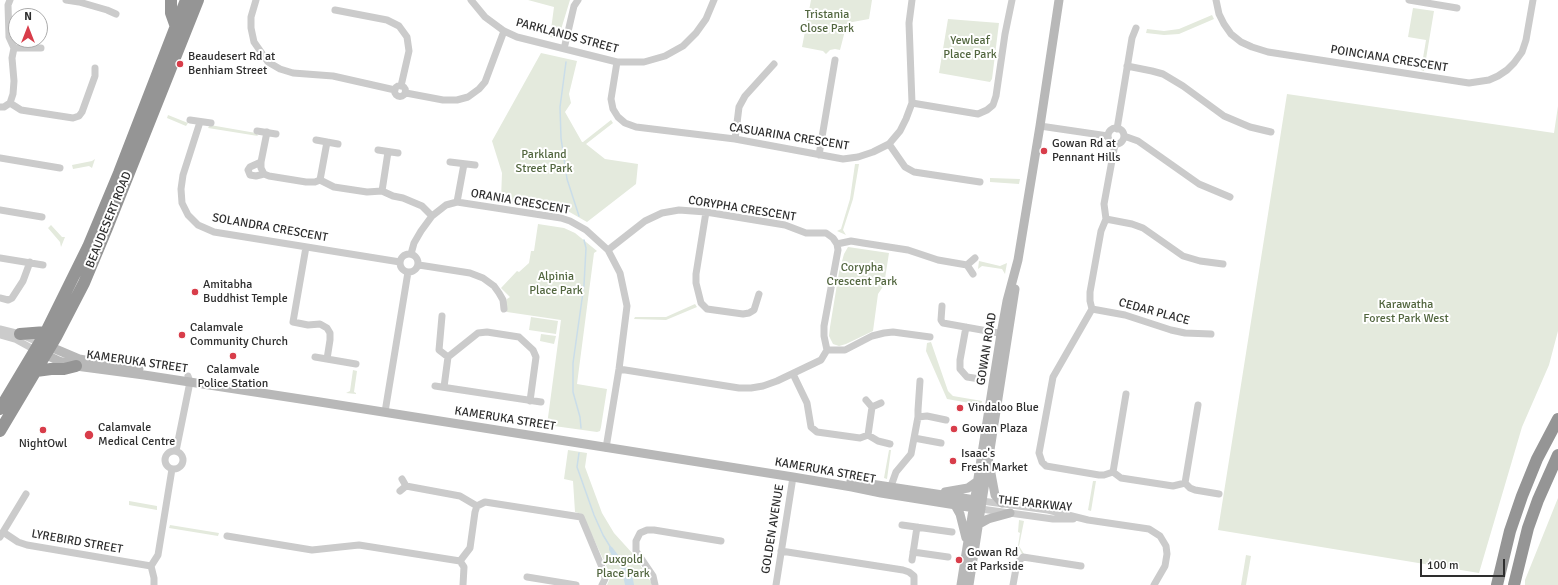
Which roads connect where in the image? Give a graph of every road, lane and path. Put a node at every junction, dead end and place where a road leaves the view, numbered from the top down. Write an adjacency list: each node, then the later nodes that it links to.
1 (66, 0): 16 (street)
2 (171, 0): 17 (highway)
3 (194, 0): 17 (highway, BEAUDESERT ROAD); 98 (highway, BEAUDESERT ROAD)
4 (256, 0): 27 (street)
5 (471, 0): 19 (street, PARKLANDS STREET)
6 (578, 0): 21 (street)
7 (714, 0): 23 (street, PARKLANDS STREET)
8 (912, 0): 29 (street, CASUARINA CRESCENT)
9 (1012, 0): 29 (street)
10 (1059, 0): 34 (street, GOWAN ROAD)
11 (1216, 0): 13 (street, POINCIANA CRESCENT)
12 (1409, 0): 14 (street)
13 (1533, 0)
14 (1457, 8)
15 (335, 10): 27 (street)
16 (116, 14)
17 (176, 26): 98 (highway, BEAUDESERT ROAD)
18 (1136, 28): 25 (street)
19 (504, 31): 21 (street, PARKLANDS STREET); 27 (street)
20 (14, 48): 28 (street)
21 (564, 49): 23 (street, PARKLANDS STREET)
22 (835, 60): 51 (street)
23 (617, 62): 43 (street, CASUARINA CRESCENT)
24 (774, 64): 43 (street)
25 (1127, 66): 35 (street); 38 (street)
26 (95, 68): 28 (street)
27 (401, 90)
28 (10, 103): 30 (street)
29 (912, 103): 46 (street, CASUARINA CRESCENT)
30 (0, 107)
31 (190, 120): 32 (street)
32 (200, 122): 33 (street); 70 (street, SOLANDRA CRESCENT)
33 (211, 123)
34 (1040, 126): 40 (street); 94 (street, GOWAN ROAD)
35 (1117, 129): 40 (street); 41 (street)
36 (258, 131): 37 (street)
37 (267, 132): 39 (street); 53 (street)
38 (1271, 132)
39 (276, 134)
40 (1108, 136): 47 (street)
41 (1124, 136): 47 (street); 62 (street)
42 (316, 140): 44 (street)
43 (735, 140): 51 (street, CASUARINA CRESCENT)
44 (327, 142): 45 (street); 59 (street)
45 (338, 144)
46 (889, 144): 51 (street, CASUARINA CRESCENT); 60 (street)
47 (1115, 144): 68 (street)
48 (378, 150): 49 (street)
49 (388, 152): 50 (street); 61 (street)
50 (398, 153)
51 (819, 155)
52 (0, 158): 57 (street)
53 (260, 162): 58 (street); 58 (street)
54 (450, 162): 55 (street)
55 (464, 164): 56 (street); 63 (street)
56 (475, 165)
57 (60, 168)
58 (264, 174): 59 (street)
59 (320, 180): 61 (street)
60 (980, 182)
61 (382, 190): 66 (street)
62 (1230, 197)
63 (457, 202): 66 (street, ORANIA CRESCENT); 71 (street, ORANIA CRESCENT)
64 (0, 210): 67 (street)
65 (706, 212): 69 (street, CORYPHA CRESCENT); 71 (street, CORYPHA CRESCENT); 83 (street)
66 (432, 216): 72 (street, ORANIA CRESCENT)
67 (42, 217)
68 (1106, 219): 78 (street); 87 (street)
69 (837, 244): 77 (street); 99 (street)
70 (306, 247): 76 (street, SOLANDRA CRESCENT); 89 (street)
71 (608, 250): 105 (street, ORANIA CRESCENT)
72 (411, 254): 76 (street); 80 (street)
73 (0, 258): 75 (street)
74 (975, 258): 77 (street)
75 (30, 262): 79 (street); 84 (street)
76 (400, 262): 81 (street)
77 (967, 264): 82 (street)
78 (1223, 264)
79 (44, 265)
80 (419, 265): 81 (street); 86 (street)
81 (408, 272): 121 (street)
82 (973, 274)
83 (759, 294)
84 (0, 298)
85 (942, 306): 90 (street)
86 (504, 309)
87 (1092, 309): 95 (street, CEDAR PLACE); 135 (street)
88 (442, 316): 100 (street)
89 (293, 322): 92 (street); 102 (street)
90 (966, 327): 94 (street); 109 (street)
91 (0, 329): 93 (street)
92 (291, 330)
93 (20, 334): 98 (highway)
94 (1005, 334): 133 (street, GOWAN ROAD); 137 (street, GOWAN ROAD)
95 (1211, 334)
96 (0, 335): 98 (street)
97 (930, 337): 99 (street)
98 (44, 346): 104 (street, KAMERUKA STREET); 106 (highway, BEAUDESERT ROAD); 108 (street, KAMERUKA STREET); 120 (highway, BEAUDESERT ROAD)
99 (827, 350): 107 (street)
100 (448, 356): 112 (street); 115 (street)
101 (315, 357): 102 (street)
102 (327, 359): 103 (street)
103 (356, 364)
104 (76, 366): 106 (highway); 108 (street, KAMERUKA STREET)
105 (619, 369): 107 (street); 130 (street, ORANIA CRESCENT)
106 (36, 371): 125 (highway, BEAUDESERT ROAD)
107 (793, 374): 126 (street)
108 (189, 379): 121 (street, KAMERUKA STREET); 131 (street)
109 (980, 379)
110 (920, 381): 122 (street)
111 (435, 386): 112 (street)
112 (444, 387): 115 (street)
113 (1126, 394): 135 (street)
114 (866, 400): 119 (street)
115 (530, 401): 116 (street)
116 (541, 402)
117 (881, 403): 119 (street)
118 (1198, 405): 138 (street)
119 (872, 408): 126 (street)
120 (0, 409)
121 (385, 410): 130 (street, KAMERUKA STREET)
122 (918, 417): 123 (street); 127 (street)
123 (946, 420)
124 (1558, 420): 177 (highway)
125 (0, 431)
126 (868, 435): 129 (street)
127 (914, 438): 128 (street); 140 (street)
128 (941, 443)
129 (890, 444)
130 (606, 445): 136 (street, KAMERUKA STREET); 140 (street, KAMERUKA STREET)
131 (176, 451): 134 (street); 134 (street)
132 (1558, 455): 178 (highway)
133 (989, 463): 144 (street); 145 (street, GOWAN ROAD)
134 (172, 469): 163 (street)
135 (1113, 472): 138 (street)
136 (793, 477): 140 (street, KAMERUKA STREET); 158 (street, GOLDEN AVENUE)
137 (978, 481): 142 (street); 145 (street, GOWAN ROAD)
138 (1185, 483): 143 (street)
139 (403, 486): 147 (street)
140 (890, 491): 142 (street, KAMERUKA STREET); 146 (street, KAMERUKA STREET)
141 (26, 494): 154 (street)
142 (938, 494): 145 (street, KAMERUKA STREET)
143 (1219, 494)
144 (1002, 503): 145 (street, THE PARKWAY); 149 (street, THE PARKWAY)
145 (978, 504): 146 (street, KAMERUKA STREET); 148 (street, THE PARKWAY); 150 (street, GOWAN ROAD); 157 (street, GOWAN ROAD)
146 (955, 505): 157 (street)
147 (477, 506): 162 (street); 169 (street)
148 (1010, 513): 149 (street, THE PARKWAY); 150 (street)
149 (1088, 520): 176 (street, THE PARKWAY)
150 (979, 524): 174 (street, GOWAN ROAD)
151 (902, 525): 152 (street)
152 (917, 527): 153 (street); 159 (street)
153 (952, 532)
154 (2, 535): 163 (street, LYREBIRD STREET)
155 (227, 536): 162 (street)
156 (721, 541): 170 (street)
157 (967, 543): 173 (street, GOWAN ROAD)
158 (781, 551): 171 (street, GOLDEN AVENUE); 172 (street)
159 (914, 552): 160 (street); 161 (street)
160 (948, 557)
161 (912, 560)
162 (460, 561): 167 (street)
163 (151, 566): 166 (street)
164 (1081, 566): 175 (street)
165 (527, 577): 168 (street)
166 (154, 585)
167 (463, 585)
168 (576, 585)
169 (602, 585)
170 (656, 585)
171 (776, 585)
172 (914, 585)
173 (961, 585)
174 (969, 585)
175 (1013, 585)
176 (1154, 585)
177 (1497, 585)
178 (1514, 585)

